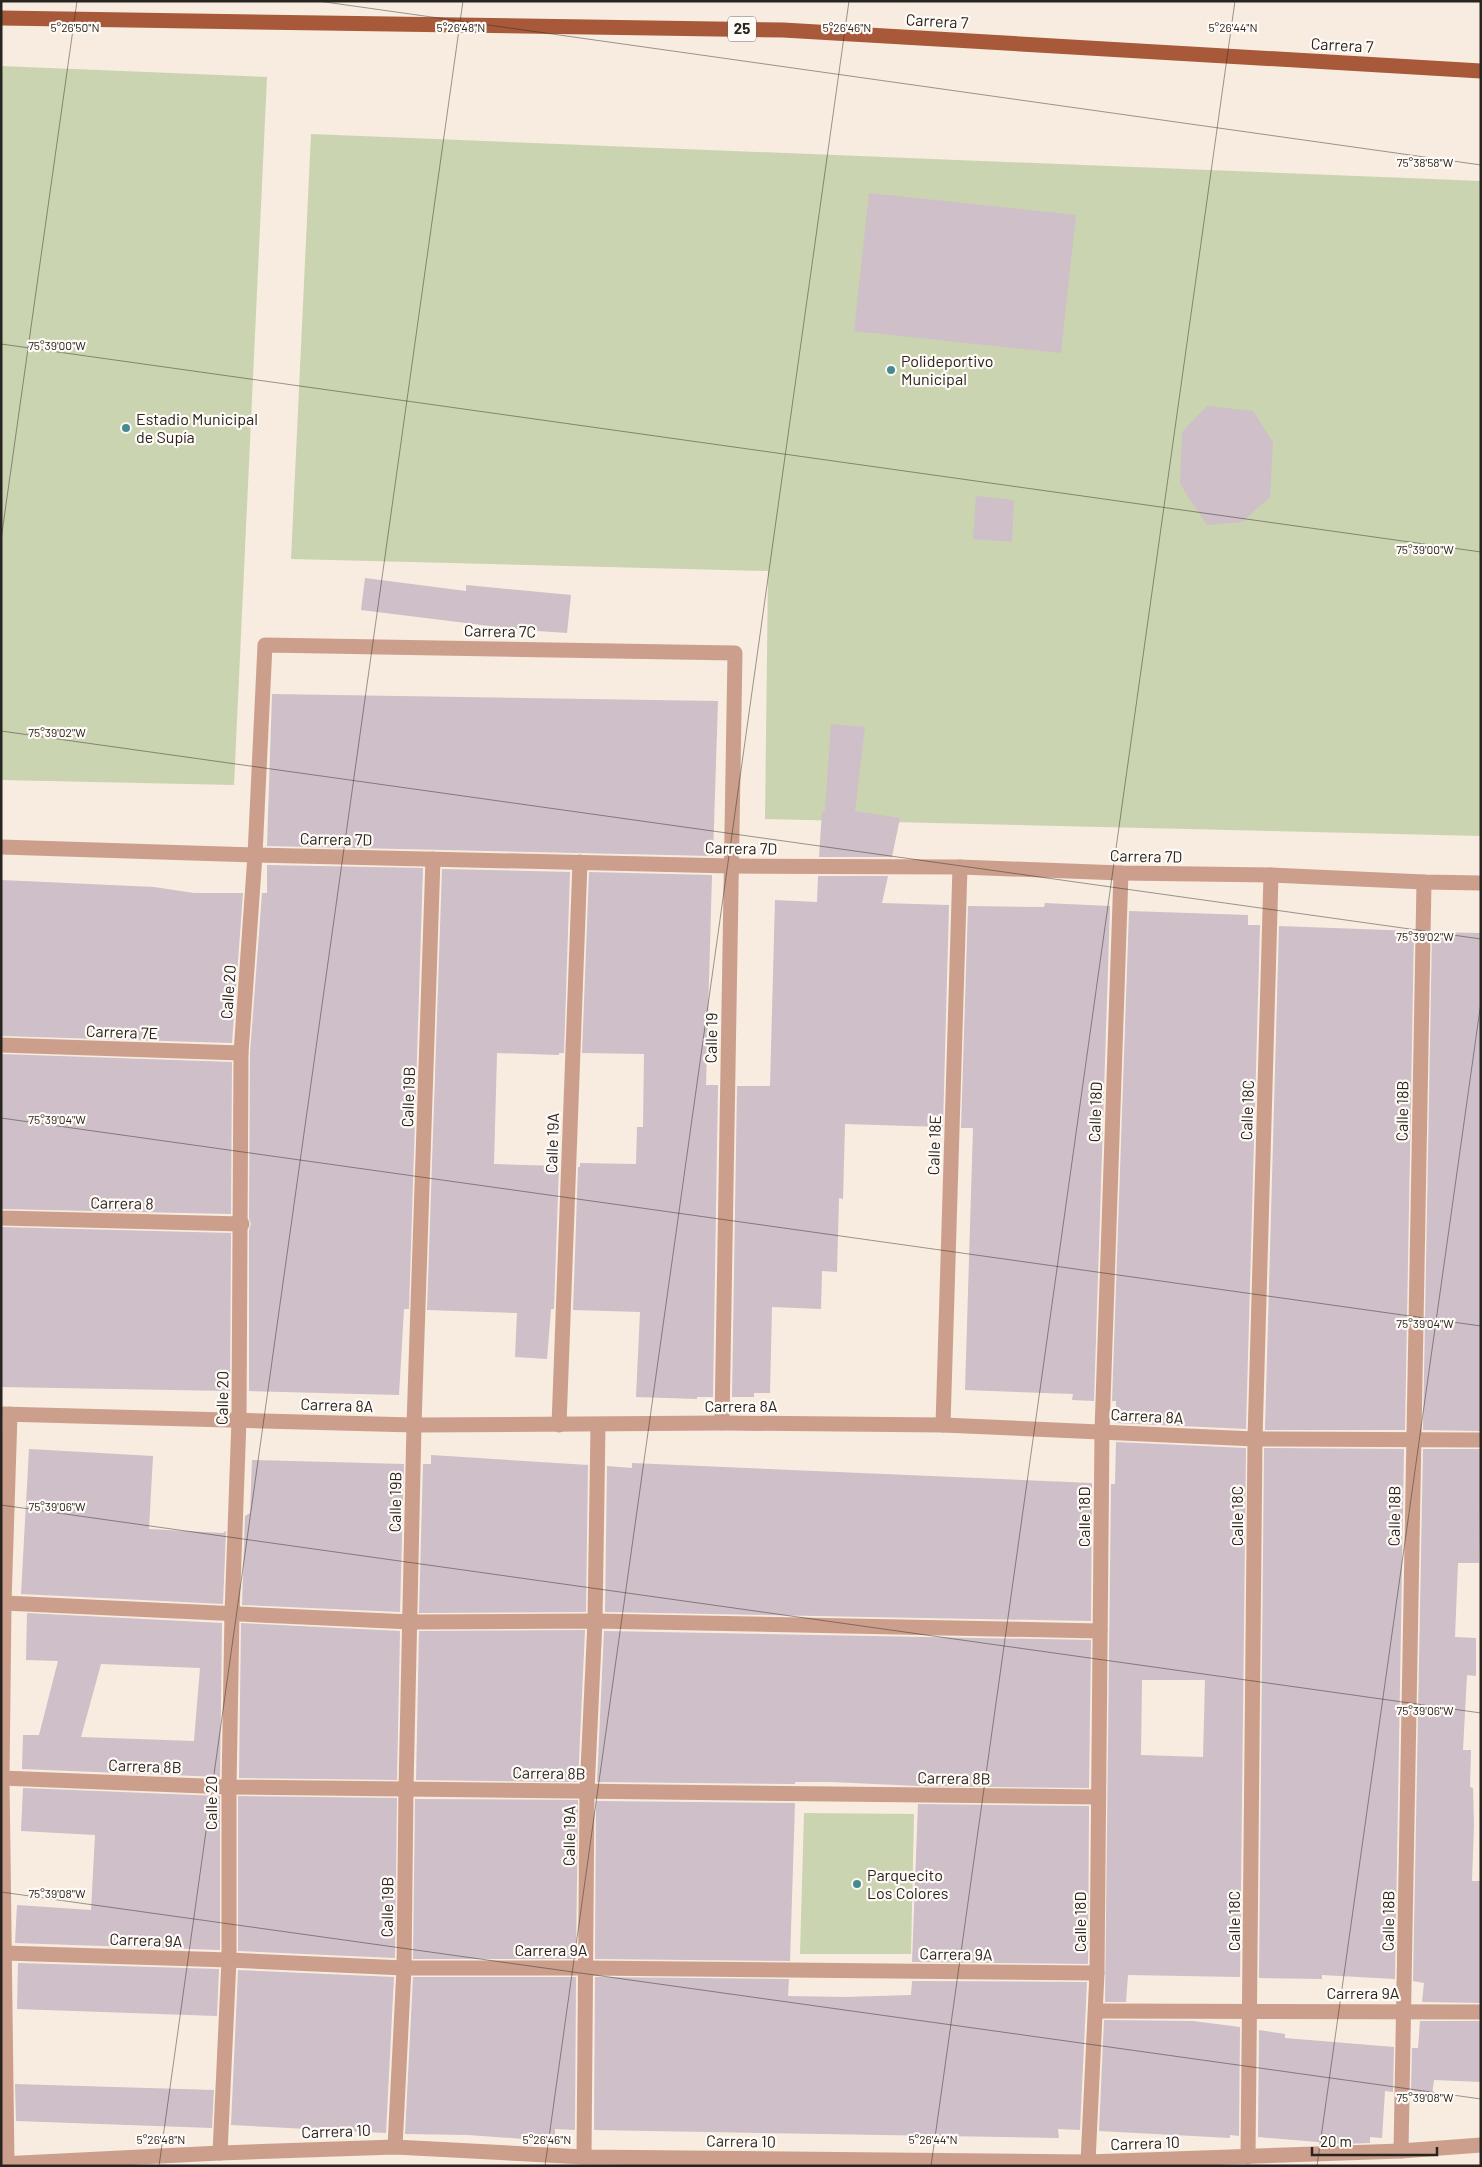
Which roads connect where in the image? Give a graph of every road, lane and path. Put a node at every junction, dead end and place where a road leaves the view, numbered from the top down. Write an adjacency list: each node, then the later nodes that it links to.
1 (1, 18): 2 (main road, Carrera 7 / 25)
2 (1481, 70)
3 (265, 645): 4 (street, Carrera 7C); 6 (street, Calle 20)
4 (735, 653): 9 (street, Calle 19)
5 (1, 847): 6 (street, Carrera 7D)
6 (255, 855): 7 (street, Carrera 7D); 16 (street, Calle 20)
7 (433, 859): 8 (street, Carrera 7D); 22 (street, Calle 19B)
8 (580, 862): 9 (street, Carrera 7D); 23 (street, Calle 19A)
9 (731, 866): 10 (street, Carrera 7D); 21 (street, Calle 19)
10 (960, 867): 11 (street, Carrera 7D); 25 (street, Calle 18E)
11 (1121, 873): 12 (street, Carrera 7D); 26 (street, Calle 18D)
12 (1272, 875): 13 (street, Carrera 7D); 28 (street, Calle 18C)
13 (1424, 882): 14 (street, Carrera 7D); 27 (street, Calle 18B)
14 (1481, 883)
15 (1, 1045): 16 (street, Carrera 7E)
16 (241, 1053): 18 (street, Calle 20)
17 (1, 1218): 18 (street, Carrera 8)
18 (242, 1224): 20 (street, Calle 20)
19 (6, 1414): 20 (street, Carrera 8A); 30 (street)
20 (239, 1420): 22 (street, Carrera 8A); 31 (street, Calle 20)
21 (722, 1423): 24 (street, Carrera 8A); 25 (street, Carrera 8A)
22 (414, 1425): 23 (street, Carrera 8A); 33 (street, Calle 19B)
23 (559, 1425): 24 (street, Carrera 8A)
24 (598, 1425): 32 (street, Calle 19A)
25 (943, 1425): 26 (street, Carrera 8A)
26 (1102, 1431): 28 (street, Carrera 8A); 34 (street, Calle 18D)
27 (1412, 1438): 28 (street, Carrera 8A); 29 (street, Carrera 8A); 45 (street, Calle 18B)
28 (1255, 1439): 47 (street, Calle 18C)
29 (1481, 1440)
30 (4, 1603): 31 (street); 35 (street)
31 (232, 1614): 33 (street); 36 (street, Calle 20)
32 (595, 1621): 33 (street); 34 (street); 38 (street, Calle 19A)
33 (411, 1622): 37 (street, Calle 19B)
34 (1100, 1632): 39 (street, Calle 18D)
35 (2, 1778): 36 (street, Carrera 8B); 40 (street)
36 (229, 1787): 37 (street, Carrera 8B); 41 (street, Calle 20)
37 (406, 1788): 38 (street, Carrera 8B); 42 (street, Calle 19B)
38 (587, 1791): 39 (street, Carrera 8B); 43 (street, Calle 19A)
39 (1097, 1798): 44 (street, Calle 18D)
40 (4, 1953): 41 (street, Carrera 9A); 56 (street)
41 (229, 1960): 42 (street, Carrera 9A); 52 (street, Calle 20)
42 (404, 1968): 43 (street, Carrera 9A); 50 (street, Calle 19B)
43 (585, 1968): 44 (street, Carrera 9A); 53 (street, Calle 19A)
44 (1097, 1973): 46 (street, Calle 18D)
45 (1404, 2010): 47 (street, Carrera 9A); 48 (street, Carrera 9A); 51 (street, Calle 18B)
46 (1096, 2011): 47 (street, Carrera 9A); 55 (street, Calle 18D)
47 (1251, 2012): 54 (street, Calle 18C)
48 (1481, 2012)
49 (1481, 2145): 51 (street, Carrera 10)
50 (395, 2147): 52 (street, Carrera 10); 53 (street, Carrera 10)
51 (1401, 2151): 54 (street, Carrera 10)
52 (220, 2153): 56 (street, Carrera 10)
53 (584, 2157): 55 (street, Carrera 10)
54 (1248, 2157): 55 (street, Carrera 10)
55 (1088, 2162)
56 (4, 2164)

